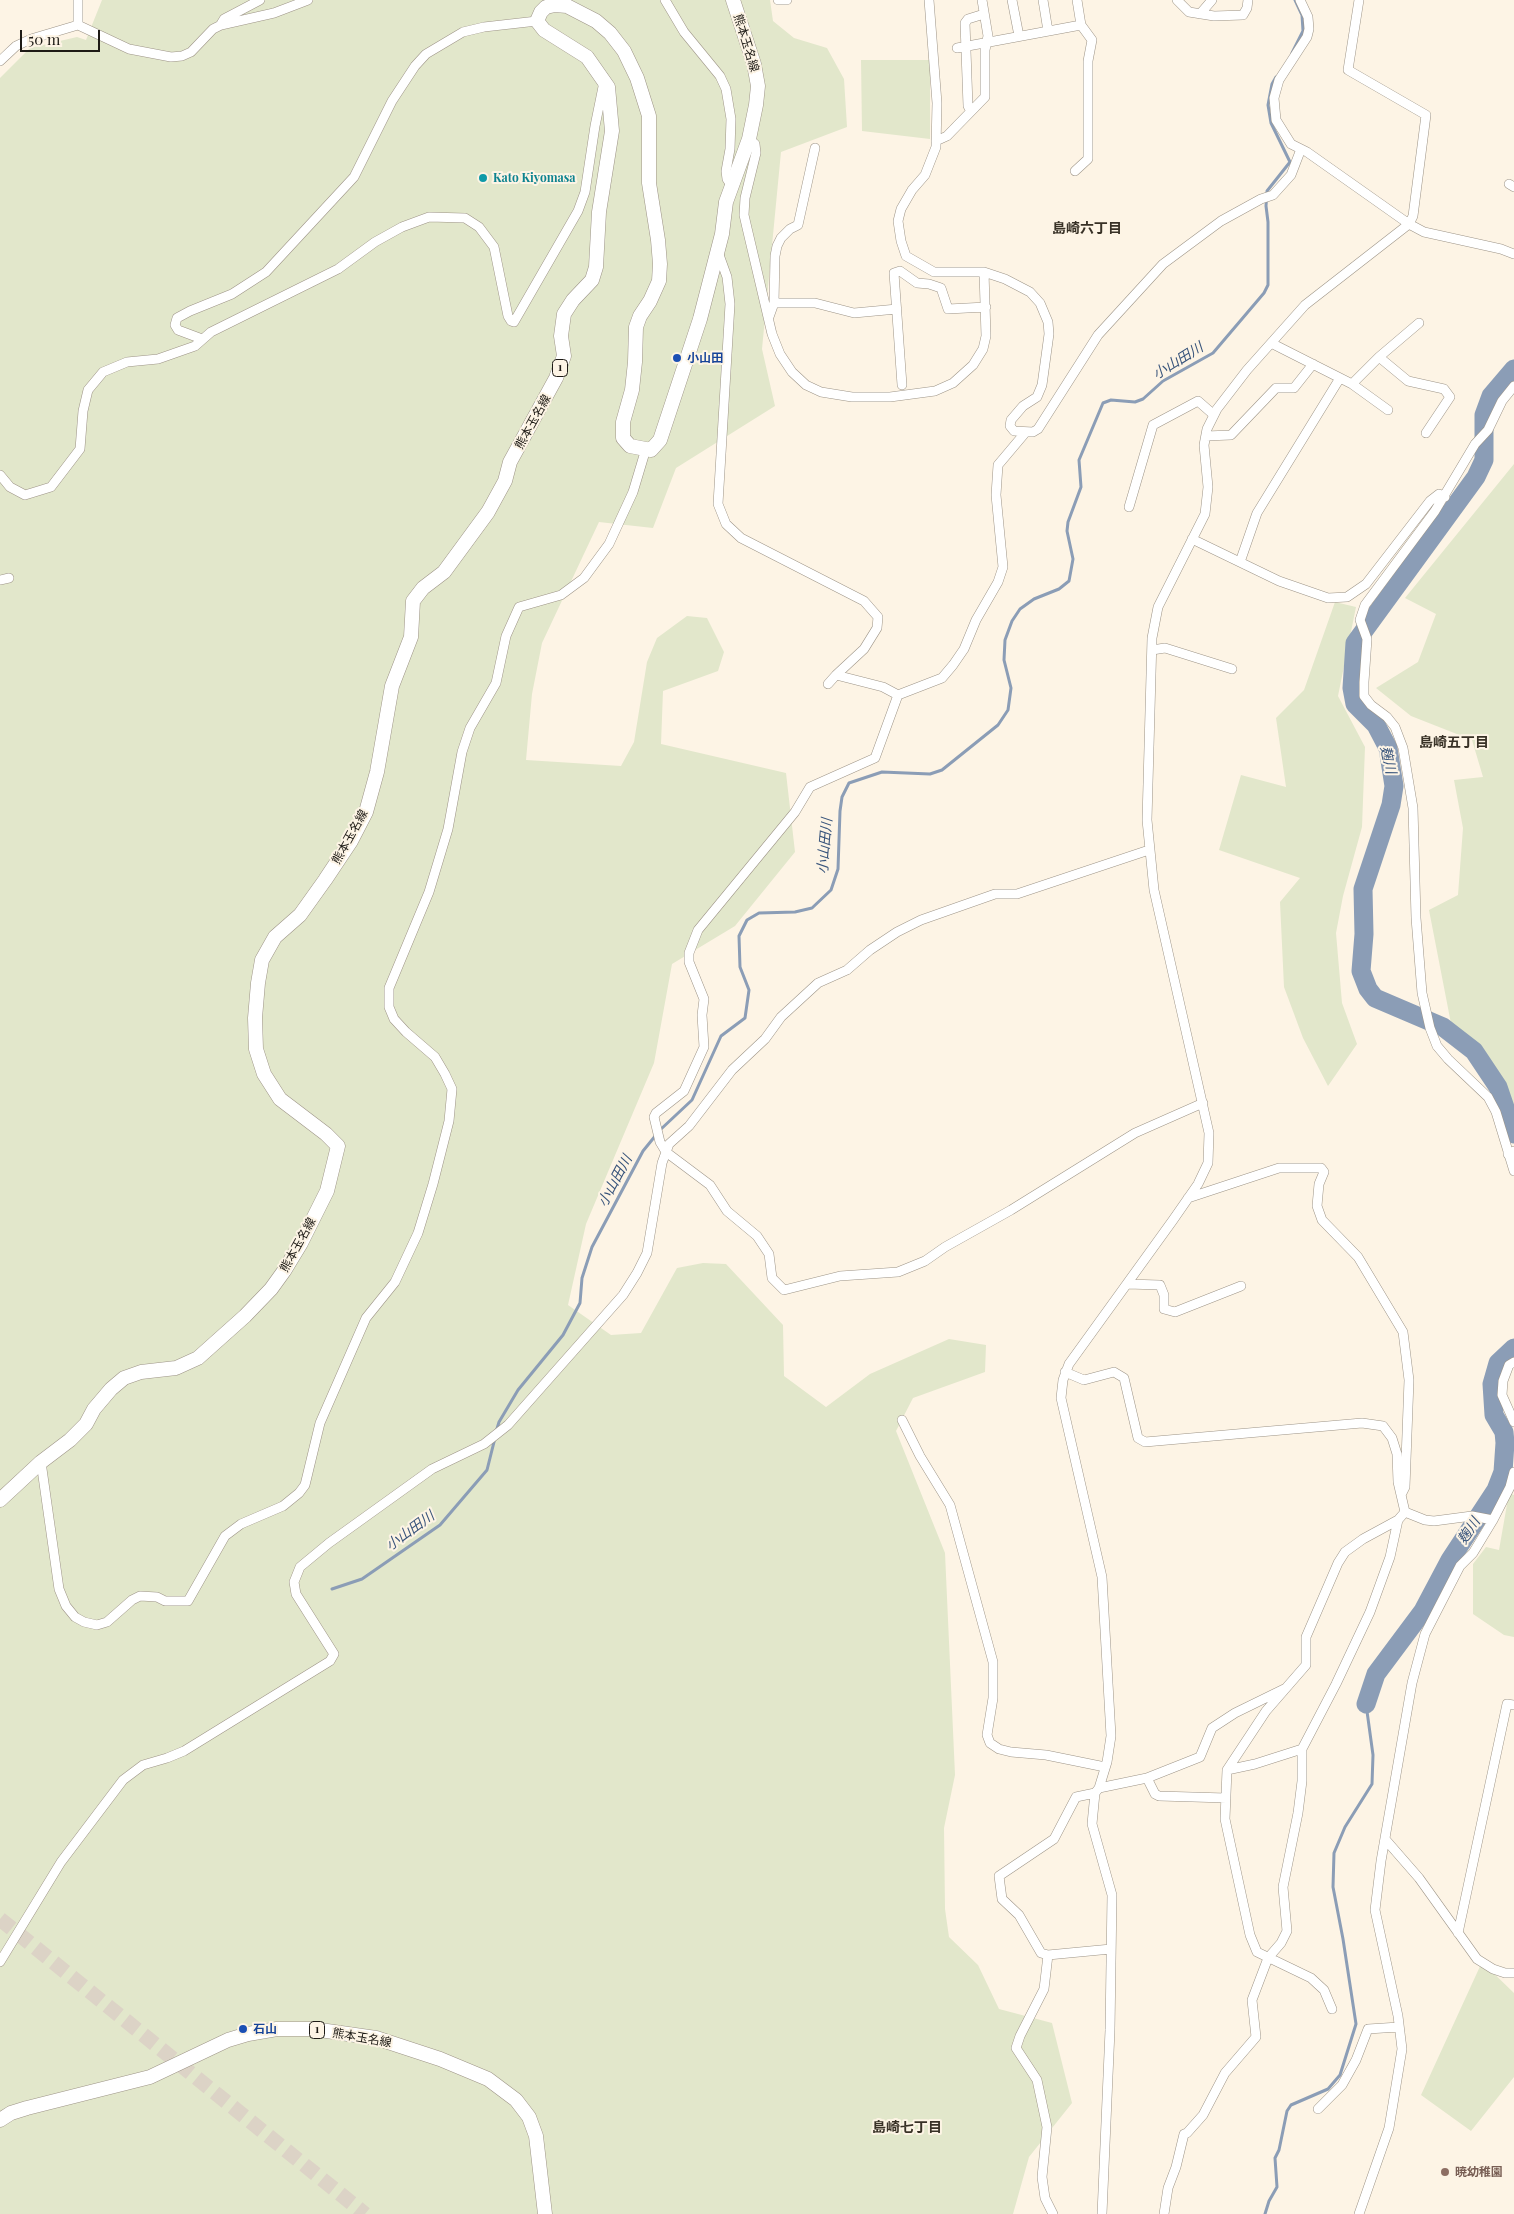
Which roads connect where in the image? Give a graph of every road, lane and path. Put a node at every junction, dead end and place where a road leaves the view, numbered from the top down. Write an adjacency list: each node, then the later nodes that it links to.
1 (78, 0): 21 (street)
2 (260, 0): 22 (street)
3 (308, 0): 22 (street)
4 (665, 0): 36 (street)
5 (733, 0): 31 (main road, 熊本玉名線)
6 (778, 0): 7 (street)
7 (787, 0)
8 (929, 0): 32 (street)
9 (982, 0): 18 (street)
10 (1012, 0): 25 (street)
11 (1043, 0): 24 (street)
12 (1077, 0): 23 (street)
13 (1177, 0): 19 (street)
14 (1212, 0): 19 (street)
15 (1248, 0): 19 (street)
16 (1300, 0): 34 (street)
17 (1359, 0): 37 (street)
18 (984, 14): 26 (street); 27 (street)
19 (1200, 14)
20 (537, 21): 29 (main road, 熊本玉名線 / 1); 46 (street); 59 (main road)
21 (78, 24): 22 (street); 28 (street)
22 (221, 25)
23 (1081, 25): 24 (street); 35 (street)
24 (1048, 31): 25 (street)
25 (1019, 36): 26 (street)
26 (987, 42): 27 (street); 30 (street)
27 (962, 47): 30 (street)
28 (0, 61)
29 (605, 79): 46 (street); 82 (main road, 熊本玉名線 / 1)
30 (971, 111): 32 (street)
31 (749, 139): 36 (main road, 熊本玉名線); 44 (street)
32 (936, 141): 40 (street)
33 (814, 148): 41 (street)
34 (1301, 150): 37 (street); 56 (street)
35 (1075, 171)
36 (731, 185): 38 (main road, 熊本玉名線)
37 (1409, 224): 39 (street); 47 (street)
38 (718, 252): 59 (main road, 熊本玉名線); 67 (street)
39 (1514, 254)
40 (984, 272): 42 (street); 56 (street)
41 (774, 304): 43 (street); 44 (street)
42 (986, 307): 43 (street); 44 (street)
43 (897, 309): 52 (street)
44 (768, 318)
45 (1419, 323): 48 (street)
46 (202, 339): 60 (street)
47 (1271, 343): 49 (street); 55 (street)
48 (1379, 357): 51 (street); 57 (street)
49 (1314, 364): 50 (street); 58 (street)
50 (1340, 378): 51 (street); 64 (street)
51 (1352, 384): 54 (street)
52 (902, 385)
53 (1514, 386): 61 (street)
54 (1388, 410)
55 (1214, 415): 58 (street); 62 (street)
56 (1025, 433): 69 (street)
57 (1426, 433)
58 (1206, 436): 63 (street)
59 (651, 450): 82 (street)
60 (0, 475)
61 (1445, 497): 64 (street); 73 (street)
62 (1129, 507)
63 (1192, 539): 64 (street); 65 (street)
64 (1240, 562)
65 (1152, 650): 66 (street); 70 (street)
66 (1232, 669)
67 (836, 675): 68 (street); 69 (street)
68 (828, 684)
69 (898, 695): 72 (street)
70 (1149, 850): 71 (street); 72 (street)
71 (1203, 1102): 72 (street); 75 (street)
72 (666, 1152): 102 (street)
73 (1512, 1153): 74 (street)
74 (1514, 1171)
75 (1188, 1198): 76 (street); 84 (street)
76 (1127, 1284): 77 (street); 79 (street)
77 (1241, 1286)
78 (1514, 1362): 81 (street)
79 (1066, 1372): 84 (street); 92 (street)
80 (902, 1420): 92 (street)
81 (1514, 1422)
82 (40, 1462): 85 (main road, 熊本玉名線 / 1)
83 (1514, 1472): 87 (street)
84 (1400, 1495): 86 (street)
85 (0, 1500)
86 (1405, 1512): 87 (street); 88 (street)
87 (1491, 1519): 97 (street)
88 (1398, 1520): 89 (street); 91 (street)
89 (1289, 1686): 93 (street); 94 (street)
90 (1514, 1705): 98 (street)
91 (1302, 1749): 93 (street); 101 (street)
92 (1105, 1767): 95 (street)
93 (1227, 1770): 96 (street)
94 (1147, 1778): 95 (street); 96 (street)
95 (1097, 1790): 99 (street); 100 (street)
96 (1226, 1798): 101 (street)
97 (1385, 1839): 98 (street); 105 (street)
98 (1458, 1933): 103 (street)
99 (1111, 1949): 100 (street); 110 (street)
100 (1048, 1955): 109 (street)
101 (1268, 1958): 104 (street); 111 (street)
102 (0, 1962)
103 (1514, 1973)
104 (1332, 2009)
105 (1399, 2028): 106 (street); 112 (street)
106 (1318, 2109)
107 (0, 2120): 108 (main road, 熊本玉名線 / 1)
108 (545, 2214)
109 (1053, 2214)
110 (1102, 2214)
111 (1164, 2214)
112 (1359, 2214)

